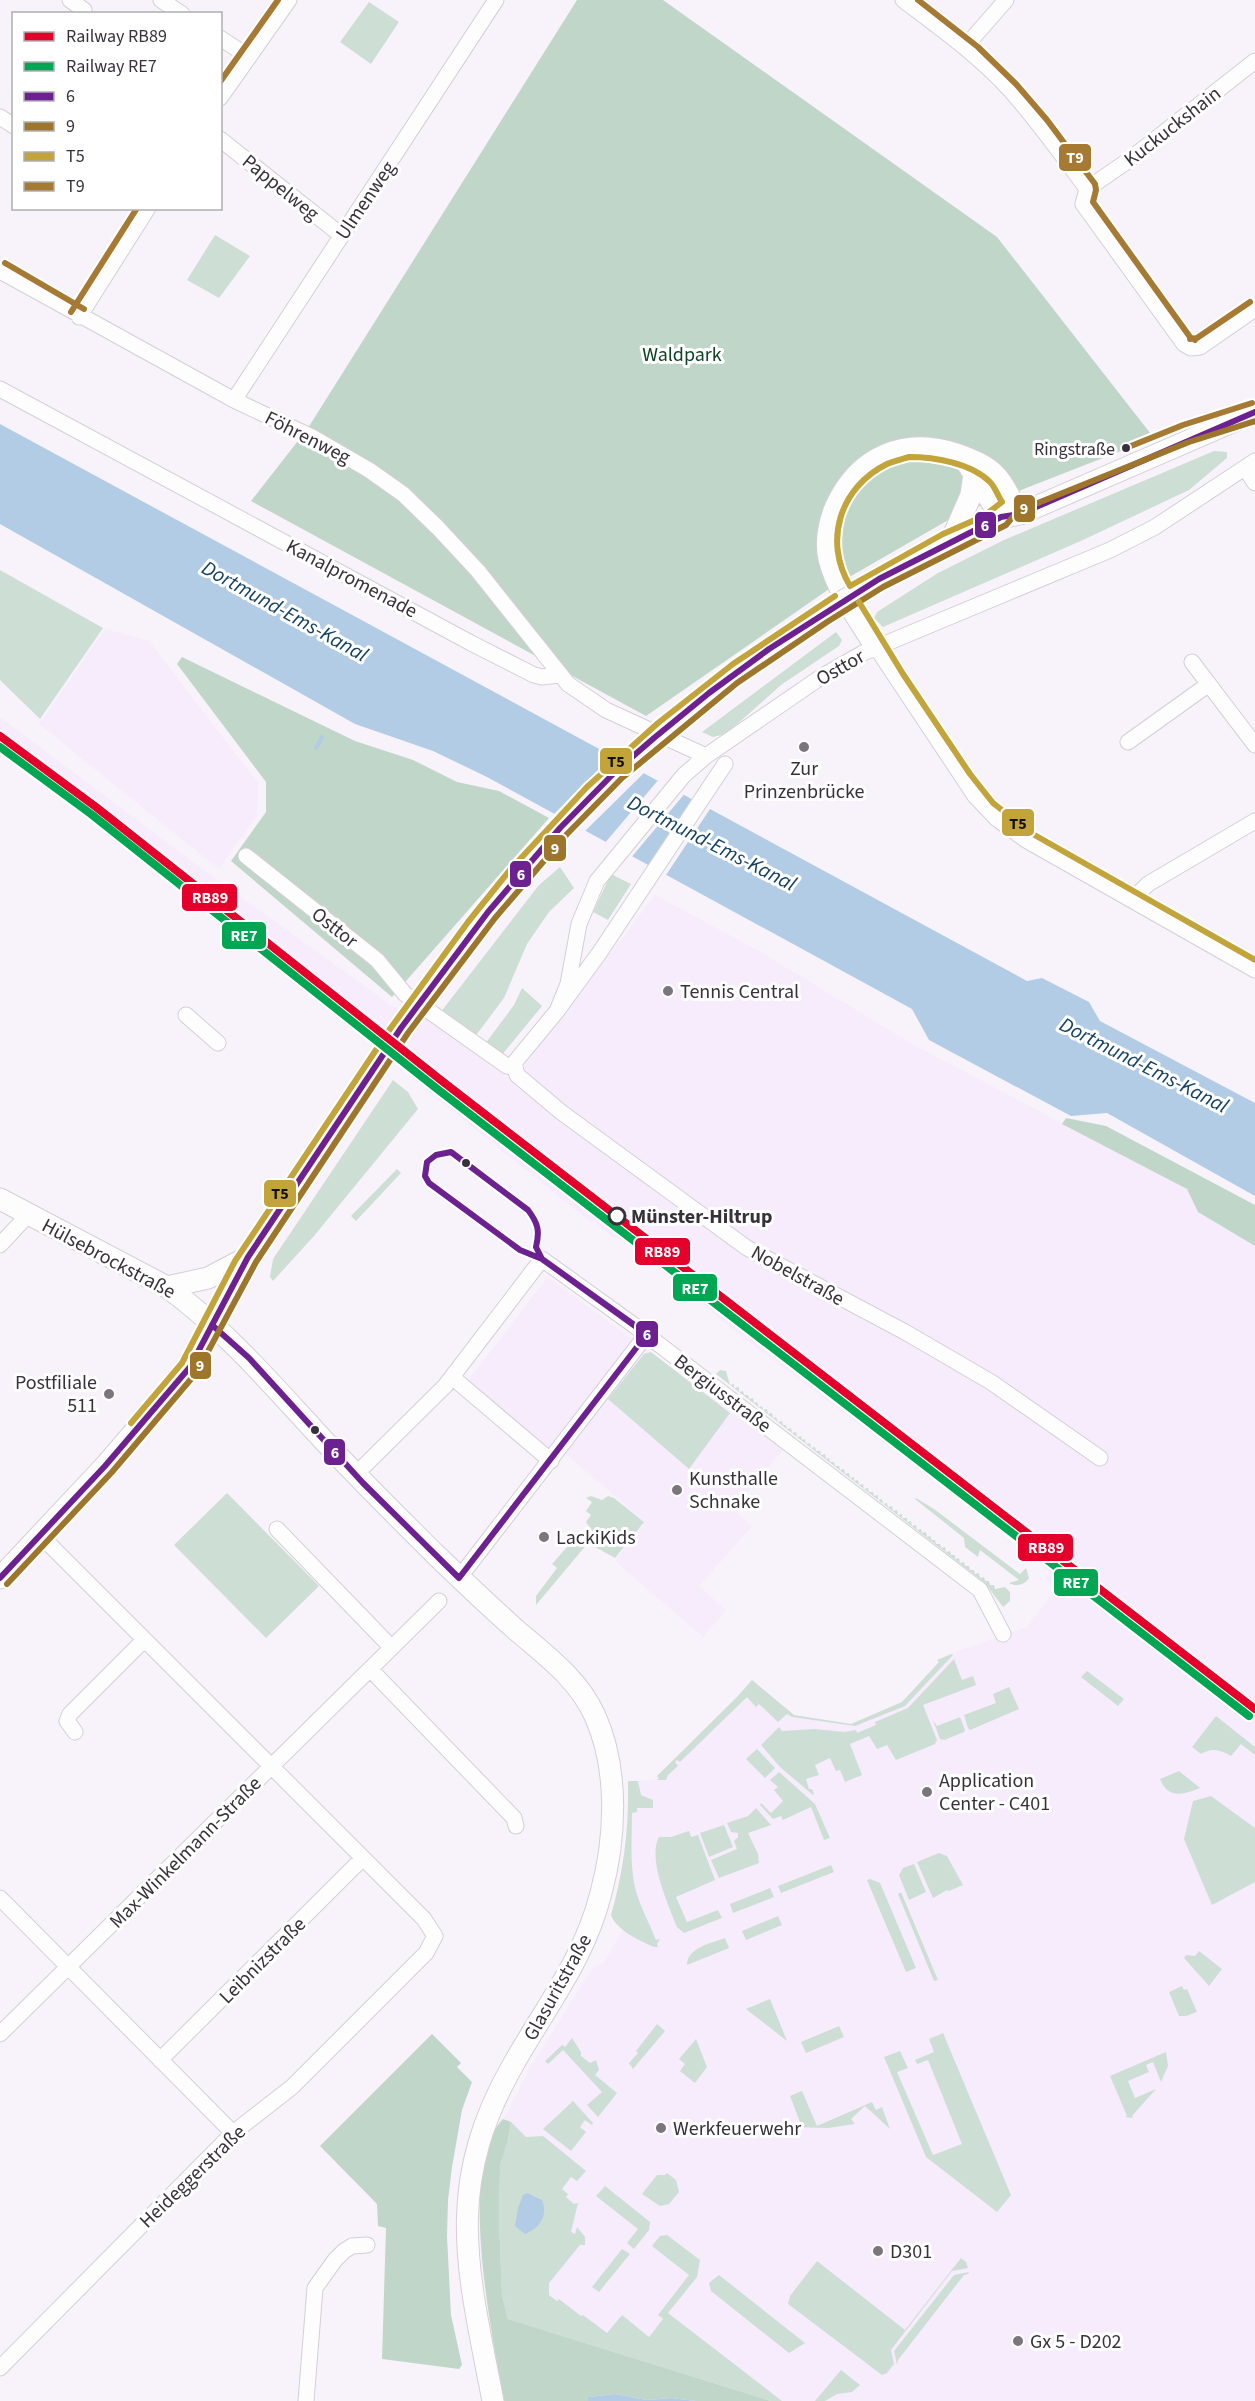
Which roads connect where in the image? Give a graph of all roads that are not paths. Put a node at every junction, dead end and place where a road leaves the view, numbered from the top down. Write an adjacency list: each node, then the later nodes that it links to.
1 (70, 0): 7 (street)
2 (161, 0): 8 (street)
3 (289, 0): 11 (street)
4 (496, 0): 17 (street, Ulmenweg)
5 (903, 0): 10 (street)
6 (1006, 0): 10 (street)
7 (84, 12)
8 (179, 12)
9 (222, 39): 11 (street)
10 (965, 47): 15 (street)
11 (249, 57): 13 (street)
12 (1255, 61): 15 (street, Kuckuckshain)
13 (222, 95)
14 (222, 141): 17 (street, Pappelweg)
15 (1087, 189): 19 (street)
16 (147, 210): 20 (street)
17 (341, 235): 22 (street, Ulmenweg)
18 (0, 271): 20 (street, Föhrenweg)
19 (1255, 309)
20 (79, 317): 22 (street, Föhrenweg)
21 (0, 389): 32 (street, Kanalpromenade)
22 (234, 400): 32 (street, Föhrenweg)
23 (1255, 412): 28 (main road)
24 (962, 456): 26 (main road); 28 (main road); 30 (main road)
25 (1250, 465): 27 (street); 30 (street, Osttor)
26 (974, 474): 28 (main road); 29 (main road)
27 (1255, 483)
28 (1007, 510): 29 (main road)
29 (951, 541): 49 (main road, bridge)
30 (876, 647): 36 (street, Osttor); 40 (street)
31 (1192, 662): 33 (street)
32 (559, 675): 36 (street)
33 (1209, 684): 34 (street); 35 (street)
34 (1128, 742)
35 (1255, 745)
36 (706, 756): 42 (street, Osttor)
37 (725, 764): 42 (street, Osttor)
38 (1255, 821): 40 (street)
39 (246, 856): 45 (street, Osttor)
40 (1132, 900): 41 (street)
41 (1255, 970)
42 (557, 1011): 45 (street, Osttor)
43 (186, 1015): 44 (street)
44 (218, 1043)
45 (515, 1067): 54 (street, Nobelstraße)
46 (0, 1199): 47 (main road, Hülsebrockstraße)
47 (28, 1215): 48 (street); 50 (main road, Hülsebrockstraße)
48 (0, 1245)
49 (248, 1257): 50 (main road); 51 (main road)
50 (167, 1287): 51 (main road, Hülsebrockstraße)
51 (212, 1325): 56 (main road, Glasuritstraße); 58 (main road)
52 (647, 1335): 53 (street, Bergiusstraße); 55 (street); 62 (street, Bergiusstraße)
53 (450, 1379): 55 (street); 56 (street, Bergiusstraße)
54 (1100, 1458)
55 (551, 1461): 60 (street)
56 (356, 1474): 60 (main road, Glasuritstraße)
57 (277, 1529): 64 (street)
58 (41, 1536): 59 (main road); 63 (street)
59 (0, 1578)
60 (459, 1578): 78 (main road, Glasuritstraße)
61 (439, 1601): 64 (street, Max-Winkelmann-Straße)
62 (1003, 1634)
63 (144, 1640): 66 (street); 67 (street)
64 (392, 1647): 65 (street, Max-Winkelmann-Straße)
65 (370, 1669): 67 (street, Max-Winkelmann-Straße); 68 (street)
66 (75, 1732)
67 (271, 1766): 69 (street); 71 (street, Max-Winkelmann-Straße)
68 (516, 1826)
69 (363, 1858): 73 (street, Leibnizstraße); 74 (street, Heideggerstraße)
70 (0, 1898): 71 (street)
71 (69, 1967): 72 (street, Max-Winkelmann-Straße); 73 (street)
72 (0, 2034)
73 (160, 2060): 74 (street)
74 (233, 2133): 76 (street, Heideggerstraße)
75 (367, 2245): 77 (street)
76 (0, 2367)
77 (306, 2401)
78 (493, 2401)

